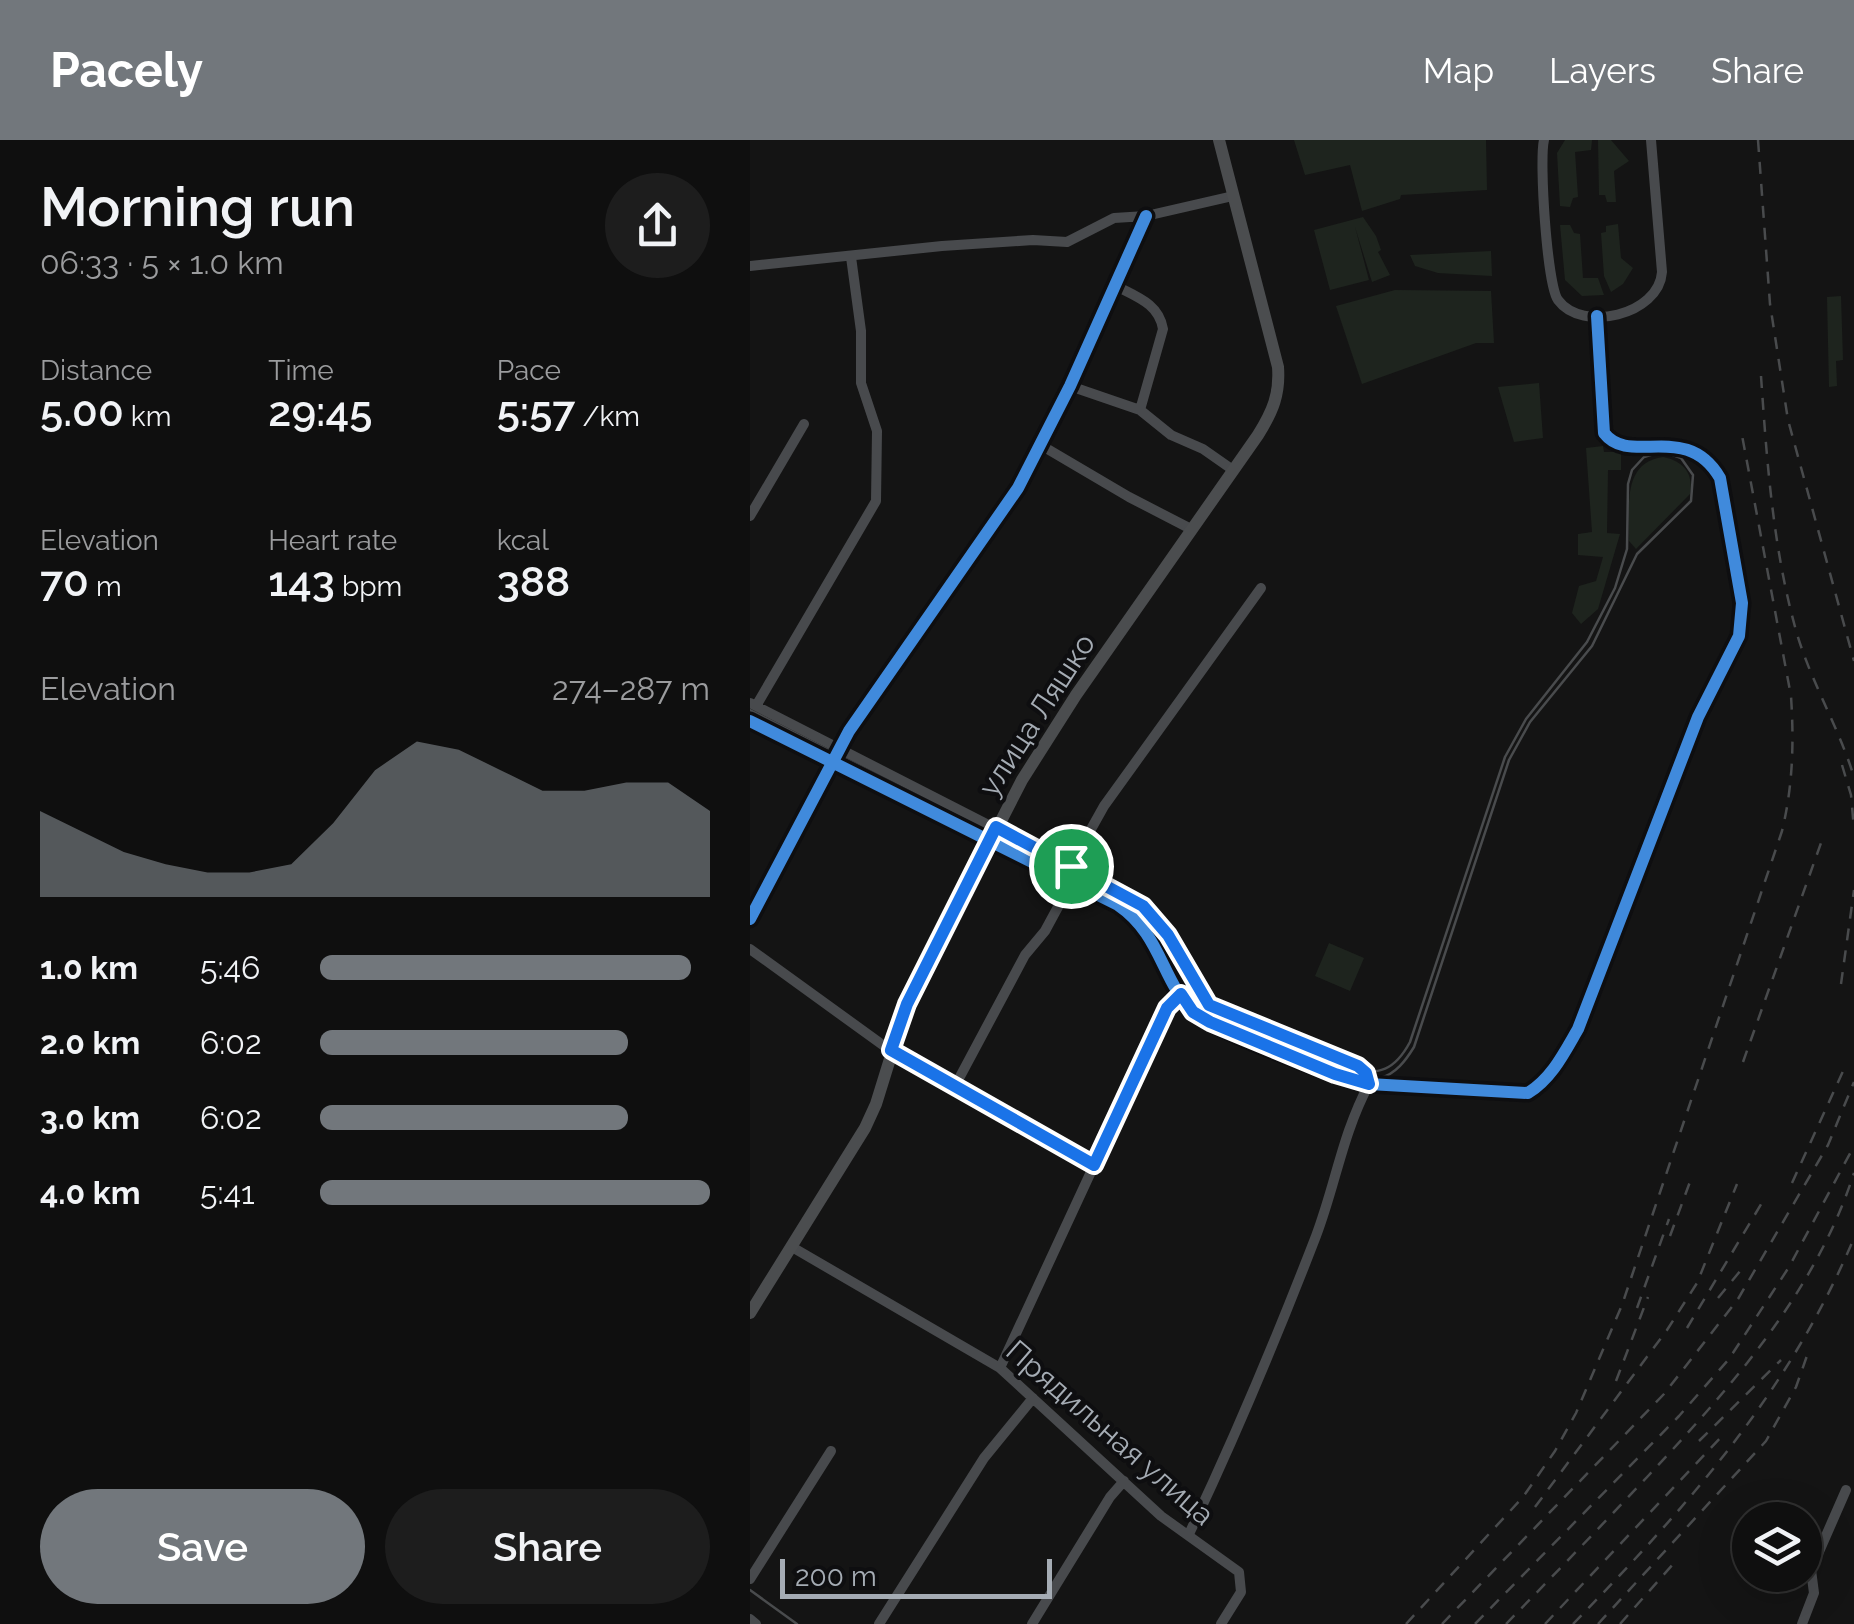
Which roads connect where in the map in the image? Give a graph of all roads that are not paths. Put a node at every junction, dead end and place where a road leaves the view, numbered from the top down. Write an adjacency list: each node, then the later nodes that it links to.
1 (1219, 140): 4 (main road, улица Ляшко)
2 (1544, 140): 9 (street)
3 (1651, 140): 9 (street)
4 (1233, 196): 5 (street); 14 (main road, улица Ляшко)
5 (1146, 216): 6 (street); 8 (street)
6 (851, 257): 7 (street); 18 (street)
7 (750, 266)
8 (1116, 286): 10 (street); 11 (street)
9 (1597, 316): 29 (street)
10 (1070, 386): 11 (street); 13 (street)
11 (1140, 410): 14 (street)
12 (804, 424): 15 (street)
13 (1039, 444): 16 (street); 20 (street)
14 (1233, 470): 16 (main road, улица Ляшко)
15 (750, 516)
16 (1192, 529): 22 (main road, улица Ляшко)
17 (1261, 588): 23 (street)
18 (753, 704): 20 (street)
19 (750, 721): 21 (street)
20 (839, 748): 21 (street); 22 (street)
21 (831, 762): 22 (street); 25 (street)
22 (993, 834): 23 (street); 24 (street); 28 (main road, улица Ляшко)
23 (1071, 866): 29 (street)
24 (1072, 881): 27 (street); 30 (street)
25 (750, 919)
26 (750, 949): 28 (street)
27 (1181, 994): 29 (street); 31 (street)
28 (891, 1050): 30 (street); 32 (main road, улица Ляшко)
29 (1369, 1084): 40 (street)
30 (954, 1086): 31 (street)
31 (1094, 1165): 35 (street)
32 (792, 1247): 33 (main road, улица Ляшко); 35 (street, Прядильная улица)
33 (755, 1292): 34 (main road, улица Ляшко)
34 (750, 1313)
35 (1000, 1368): 36 (street, Прядильная улица)
36 (1032, 1398): 38 (street, Прядильная улица); 42 (street)
37 (831, 1451): 41 (street)
38 (1124, 1481): 40 (street, Прядильная улица); 43 (street)
39 (1846, 1490): 45 (street)
40 (1188, 1534): 44 (street, Прядильная улица)
41 (750, 1579)
42 (879, 1624)
43 (1032, 1624)
44 (1221, 1624)
45 (1802, 1624)

